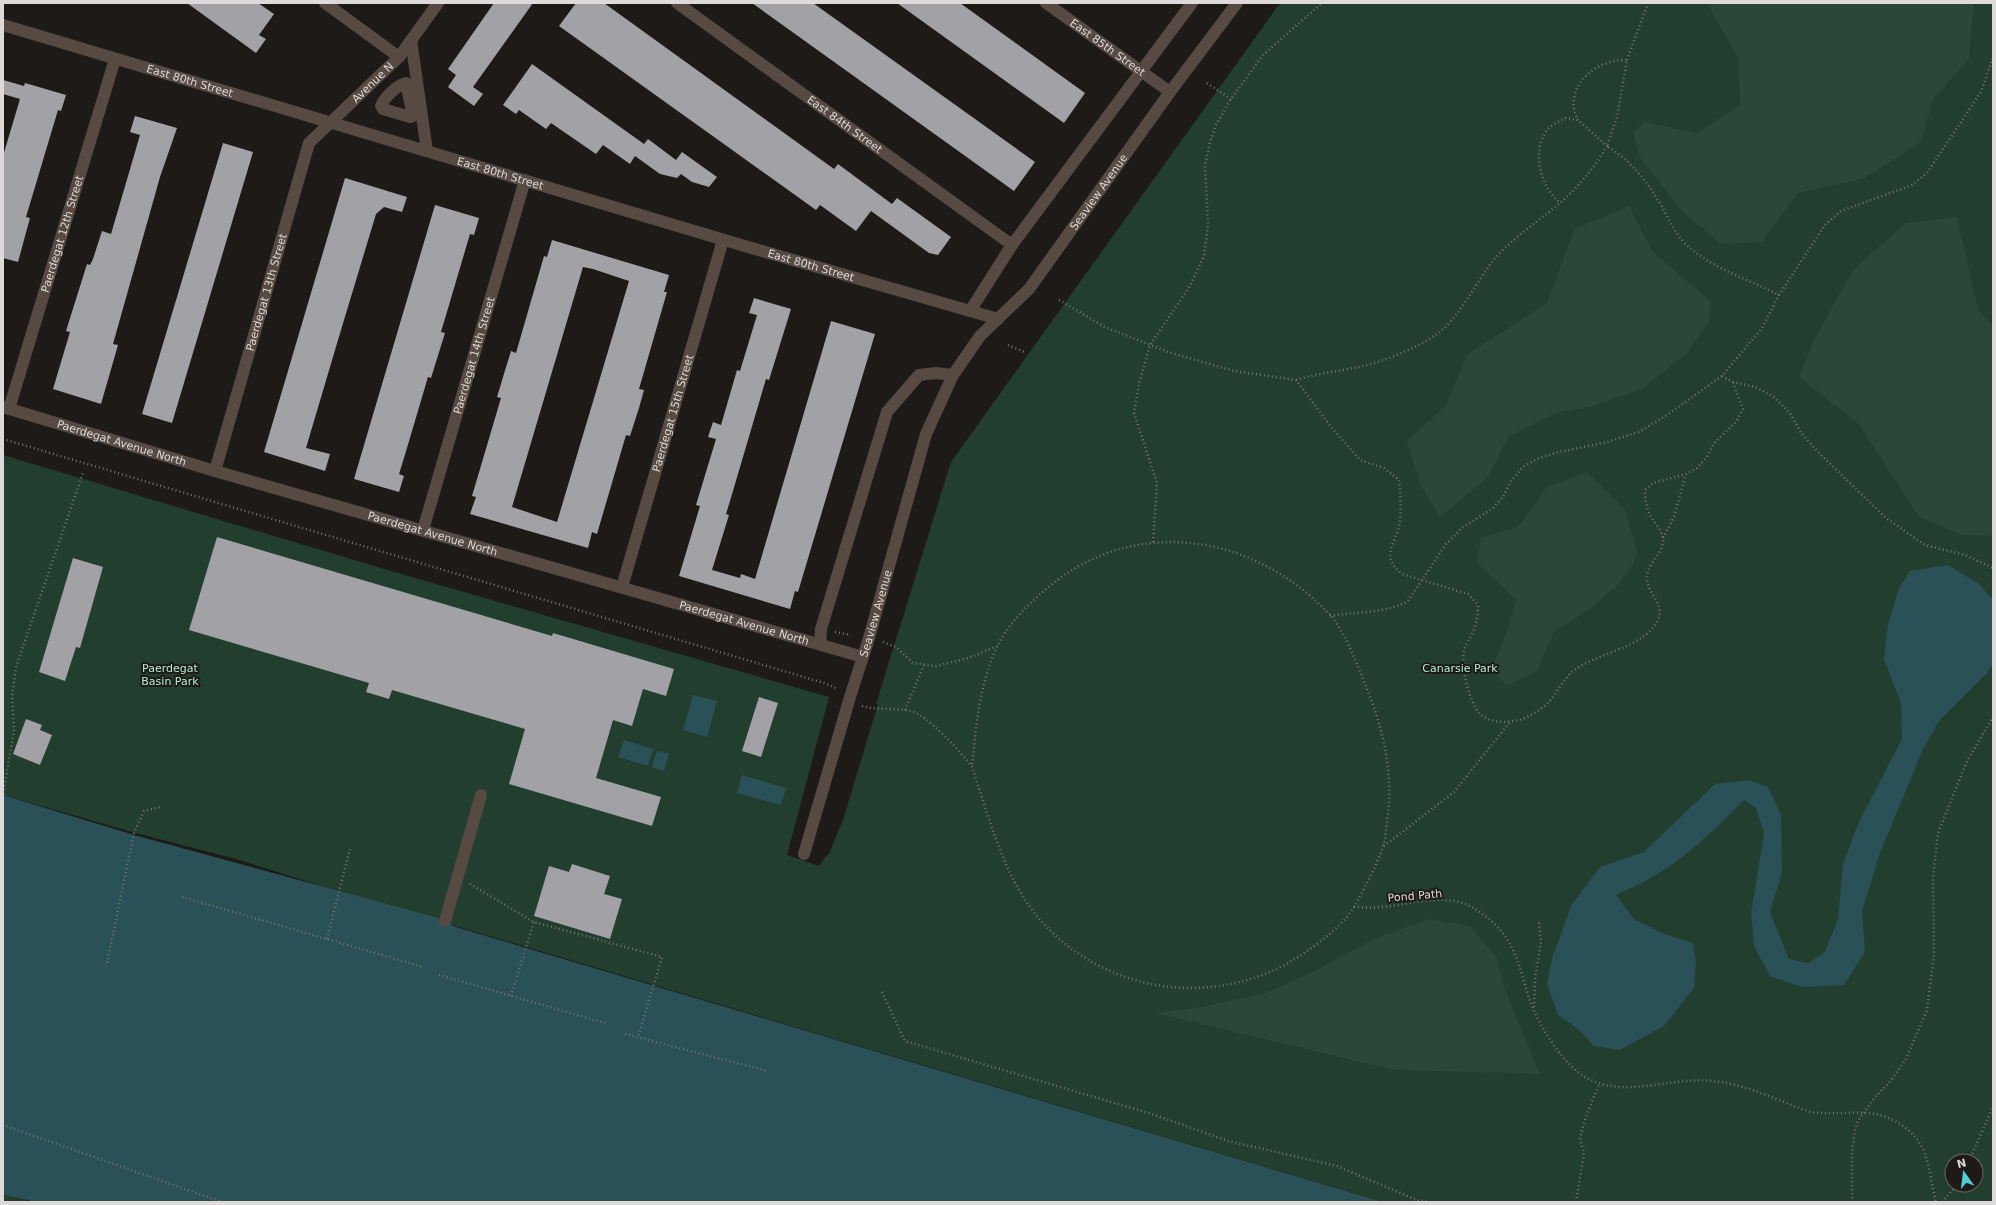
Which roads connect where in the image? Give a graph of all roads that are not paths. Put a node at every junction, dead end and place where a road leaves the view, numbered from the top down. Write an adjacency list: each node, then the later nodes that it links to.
1 (325, 3): 9 (street)
2 (438, 3): 8 (street, Avenue N)
3 (677, 3): 17 (street, East 84th Street)
4 (1046, 3): 11 (street, East 85th Street)
5 (1192, 3): 11 (street)
6 (1237, 3): 12 (street, Seaview Avenue)
7 (3, 25): 10 (street, East 80th Street)
8 (411, 40): 9 (street, Avenue N); 14 (street)
9 (400, 56): 13 (street, Avenue N)
10 (115, 59): 13 (street, East 80th Street); 21 (street, Paerdegat 12th Street)
11 (1141, 71): 12 (street, East 85th Street); 17 (street)
12 (1170, 92): 19 (street, Seaview Avenue)
13 (332, 123): 14 (street, East 80th Street); 22 (street, Paerdegat 13th Street)
14 (426, 151): 15 (street, East 80th Street)
15 (525, 180): 16 (street, East 80th Street); 23 (street, Paerdegat 14th Street)
16 (723, 240): 18 (street, East 80th Street); 24 (street, Paerdegat 15th Street)
17 (1012, 245): 18 (street)
18 (970, 311): 19 (street, East 80th Street)
19 (998, 319): 20 (street, Seaview Avenue)
20 (953, 375): 25 (street); 26 (street, Seaview Avenue)
21 (6, 408): 22 (street, Paerdegat Avenue North)
22 (215, 471): 23 (street, Paerdegat Avenue North)
23 (423, 530): 24 (street, Paerdegat Avenue North)
24 (622, 588): 25 (street, Paerdegat Avenue North)
25 (820, 644): 26 (street, Paerdegat Avenue North)
26 (863, 657): 28 (street, Seaview Avenue)
27 (481, 795): 29 (street)
28 (804, 854)
29 (445, 921)

